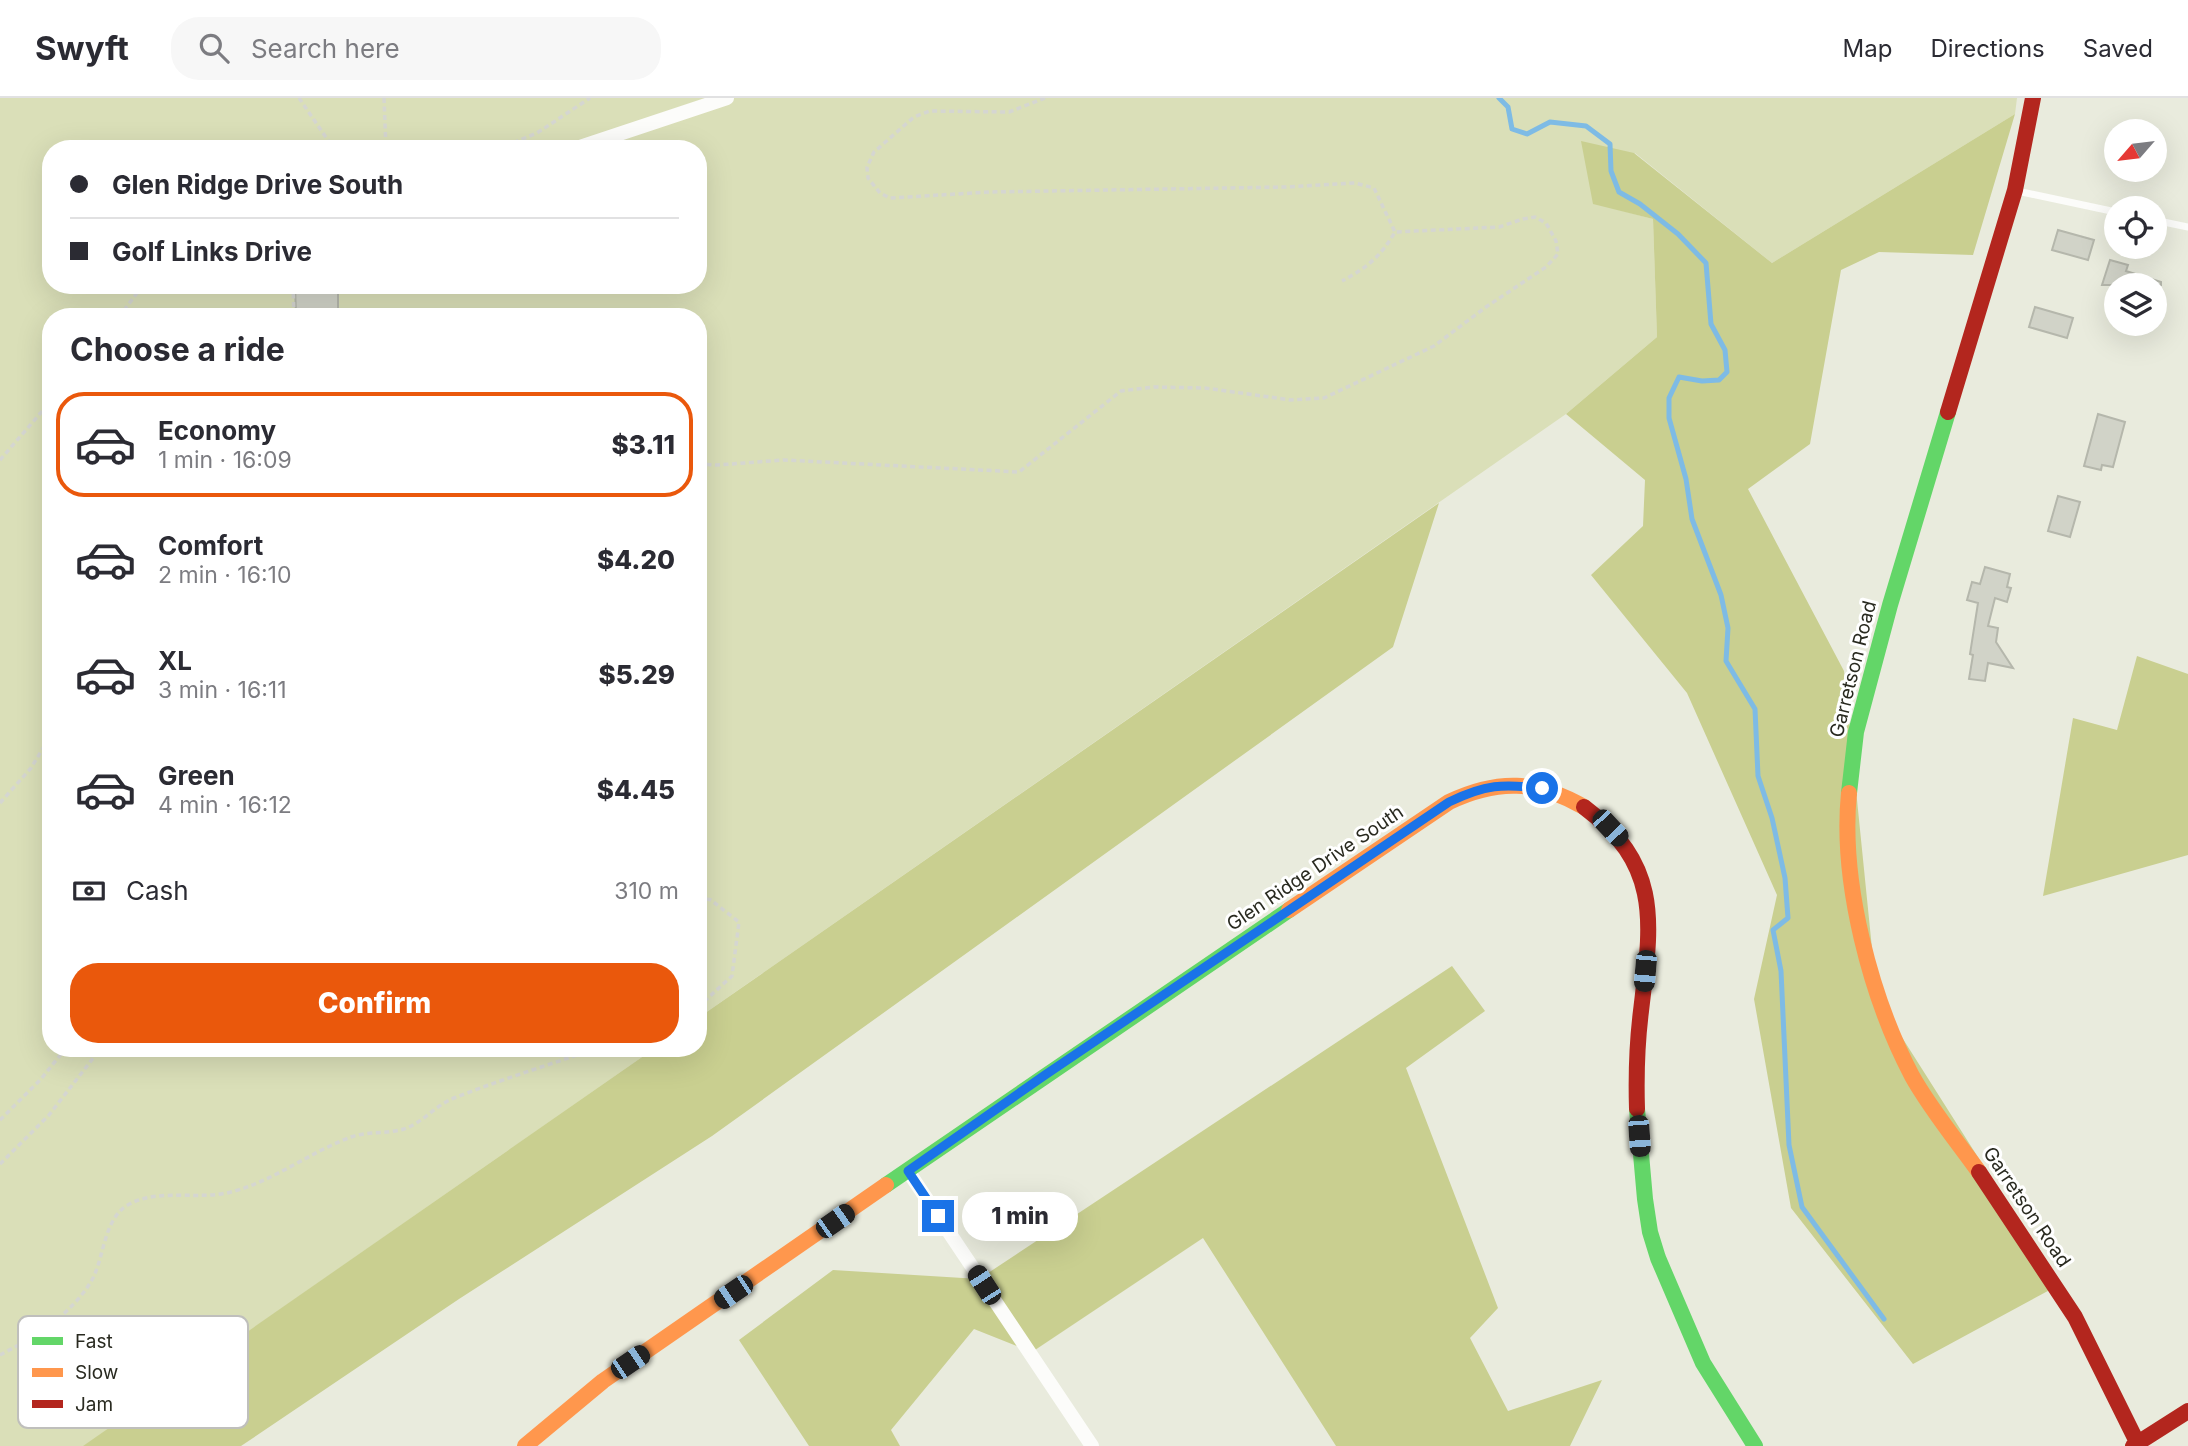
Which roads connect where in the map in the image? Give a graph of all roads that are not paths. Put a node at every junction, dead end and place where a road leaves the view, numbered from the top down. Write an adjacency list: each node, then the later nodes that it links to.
1 (727, 98): 3 (street)
2 (2033, 98): 4 (street, Garretson Road)
3 (601, 140)
4 (2015, 190): 5 (lane); 10 (street, Garretson Road)
5 (2104, 209)
6 (2167, 223): 7 (lane)
7 (2188, 227)
8 (908, 1171): 11 (street, Glen Ridge Drive South); 12 (street); 13 (street, Glen Ridge Drive South)
9 (2188, 1411): 10 (street)
10 (2136, 1445)
11 (525, 1446)
12 (1092, 1446)
13 (1755, 1446)

